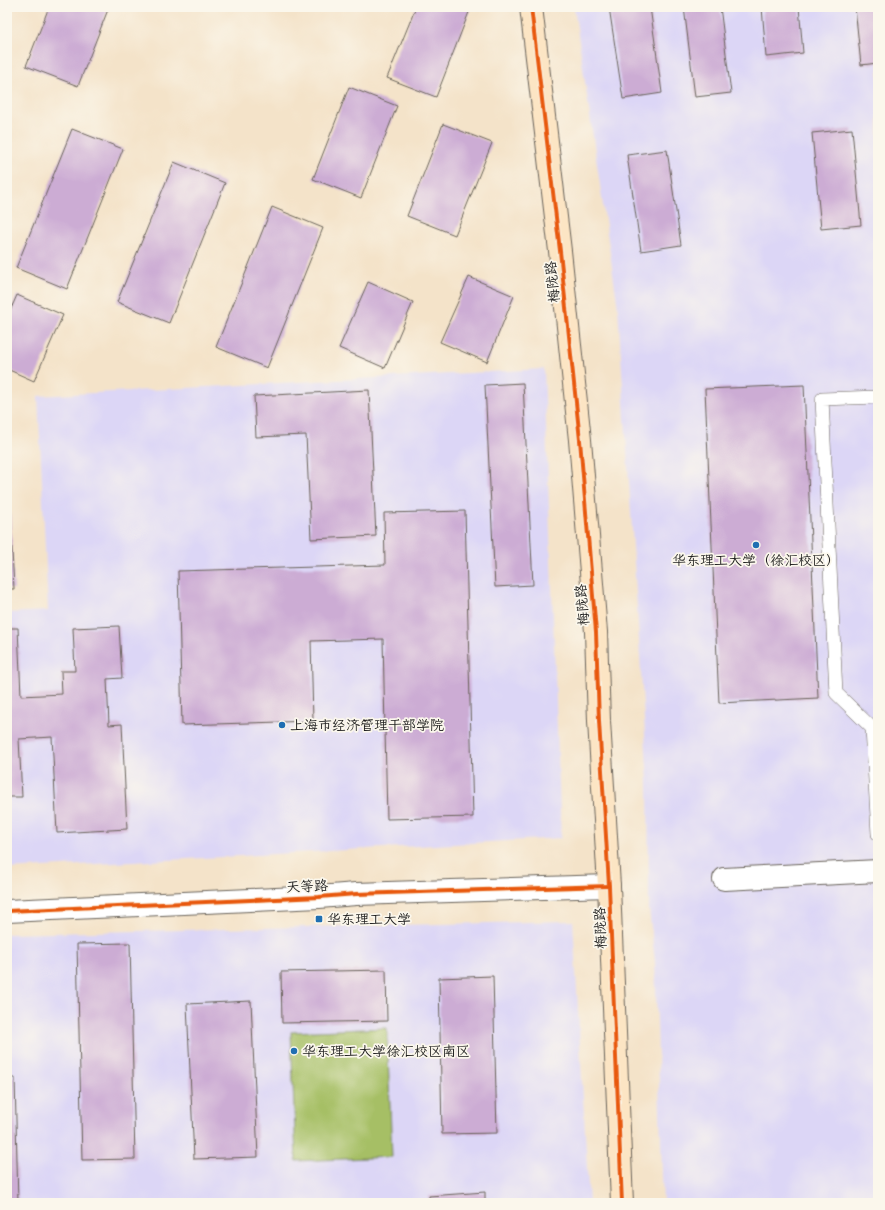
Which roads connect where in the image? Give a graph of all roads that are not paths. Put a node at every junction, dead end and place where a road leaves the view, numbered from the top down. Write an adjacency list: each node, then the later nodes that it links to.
1 (531, 7): 7 (street, 梅陇路)
2 (878, 397): 3 (lane)
3 (875, 728): 4 (lane)
4 (878, 834)
5 (878, 871): 6 (street)
6 (724, 880)
7 (609, 886): 8 (street, 天等路); 9 (street, 梅陇路)
8 (7, 911)
9 (622, 1203)

